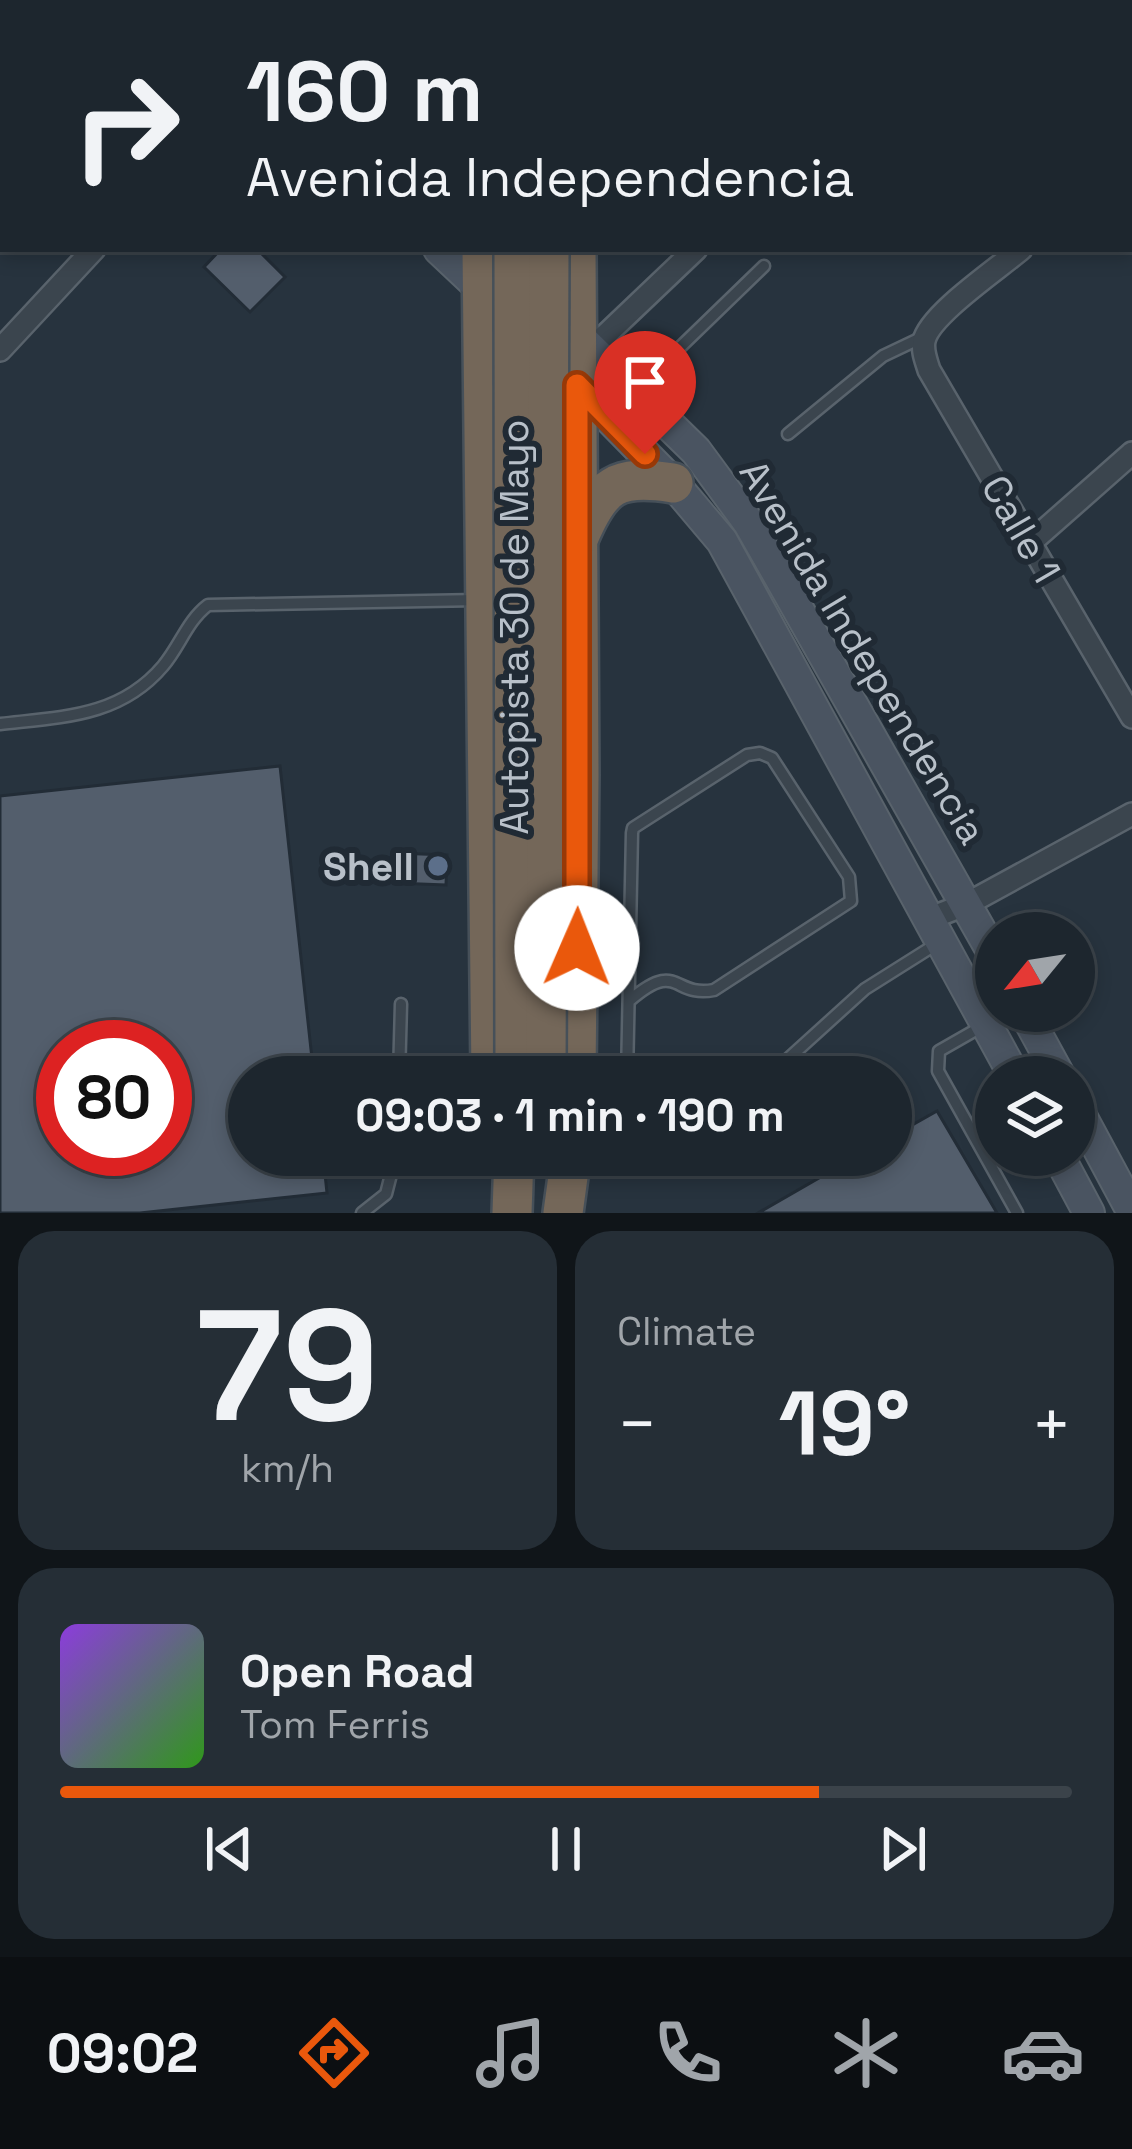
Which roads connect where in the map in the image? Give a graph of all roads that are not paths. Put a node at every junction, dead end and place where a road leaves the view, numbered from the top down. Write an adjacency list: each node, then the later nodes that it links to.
1 (91, 252): 13 (street)
2 (442, 252): 11 (street, Avenida Independencia)
3 (486, 252): 11 (highway)
4 (489, 252): 14 (street, Avenida Independencia)
5 (514, 252): 35 (highway, Autopista 30 de Mayo, bridge)
6 (549, 252): 36 (highway, Autopista 30 de Mayo, bridge)
7 (576, 252): 14 (highway)
8 (693, 252): 14 (street)
9 (1017, 252): 12 (street)
10 (764, 266): 15 (lane)
11 (482, 289): 14 (street, Avenida Independencia); 22 (highway)
12 (925, 336): 16 (lane); 20 (street, Calle 1)
13 (0, 350)
14 (581, 356): 15 (street, Avenida Independencia); 18 (street, Avenida Independencia); 19 (highway)
15 (635, 391): 26 (street, Avenida Independencia)
16 (788, 434)
17 (1132, 453): 20 (street)
18 (673, 483): 19 (highway); 28 (street, Avenida Independencia)
19 (577, 542): 21 (highway)
20 (1030, 543): 23 (street, Calle 1)
21 (578, 598): 22 (lane); 37 (highway)
22 (486, 599): 24 (lane); 34 (highway)
23 (1132, 717)
24 (0, 724)
25 (1132, 814): 26 (street)
26 (967, 904): 27 (street, Avenida Independencia); 28 (street)
27 (975, 919)
28 (934, 930): 30 (street, Avenida Independencia); 39 (lane)
29 (628, 1001): 29 (lane); 38 (lane)
30 (975, 1003)
31 (400, 1004): 33 (lane)
32 (975, 1030): 53 (lane)
33 (399, 1056)
34 (490, 1056)
35 (515, 1056)
36 (546, 1056)
37 (576, 1056)
38 (627, 1056)
39 (791, 1056)
40 (1095, 1142): 47 (street)
41 (391, 1176): 48 (lane)
42 (491, 1176): 49 (highway)
43 (513, 1176): 50 (highway)
44 (545, 1176): 51 (highway)
45 (568, 1176): 52 (highway)
46 (1069, 1176): 54 (street)
47 (1132, 1211)
48 (362, 1213)
49 (492, 1213)
50 (512, 1213)
51 (545, 1213)
52 (562, 1213)
53 (1017, 1213)
54 (1089, 1213)

